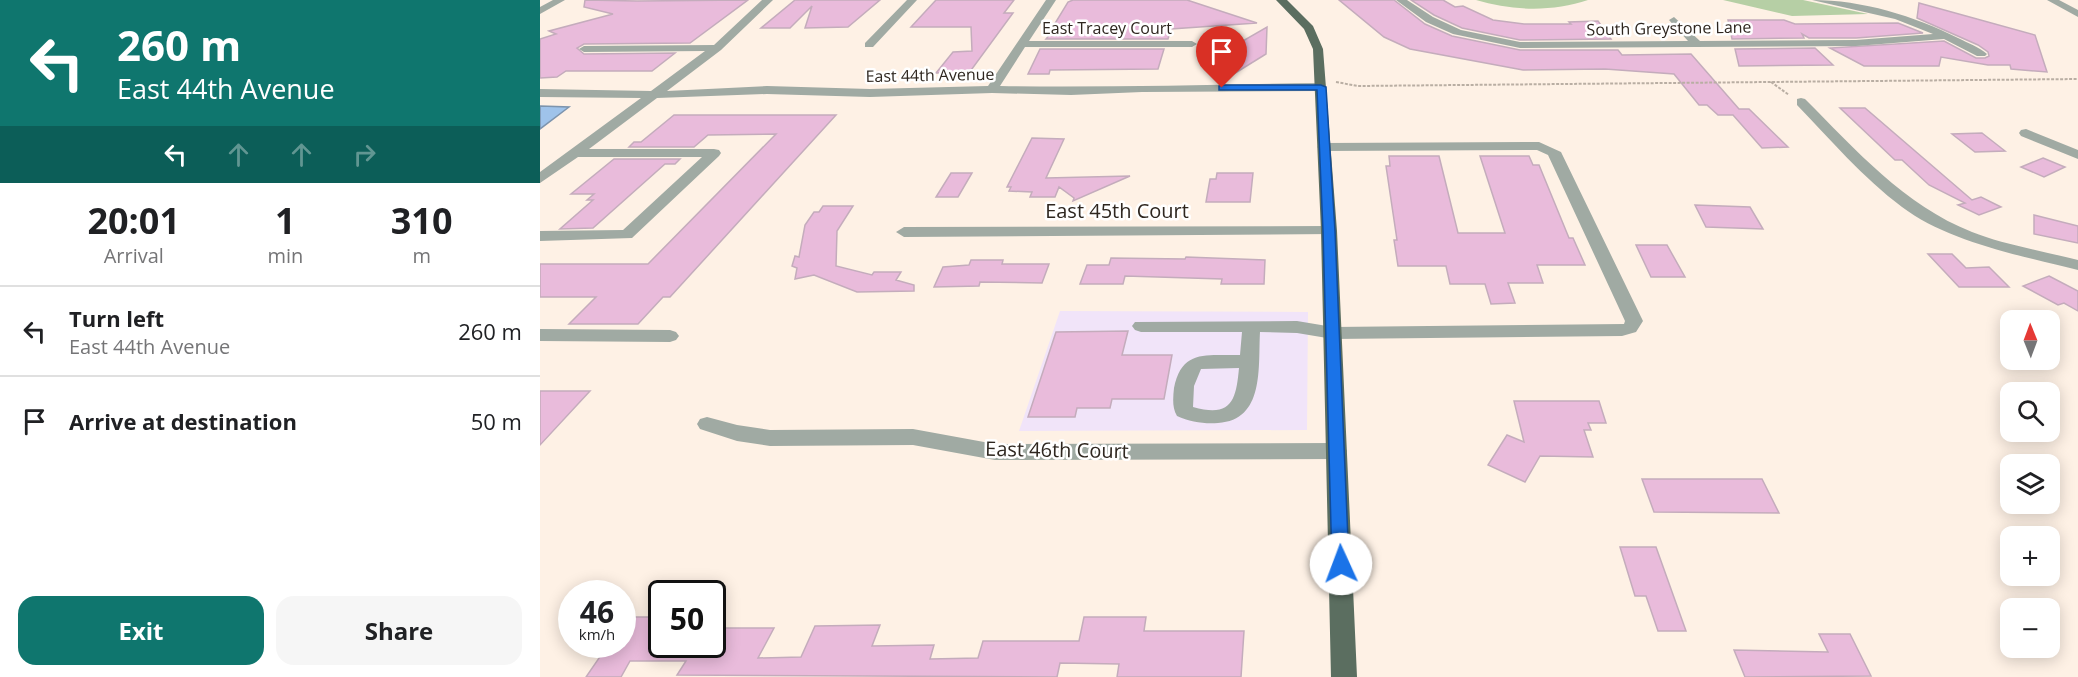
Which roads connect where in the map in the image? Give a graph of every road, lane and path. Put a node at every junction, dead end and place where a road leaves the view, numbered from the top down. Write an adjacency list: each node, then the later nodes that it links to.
1 (560, 0): 9 (street)
2 (768, 0): 17 (street)
3 (912, 0): 15 (street)
4 (1052, 0): 13 (street)
5 (1281, 0): 21 (main road)
6 (1401, 0): 16 (street, South Greystone Lane)
7 (1817, 0): 12 (street)
8 (2052, 0): 10 (street)
9 (540, 11)
10 (2078, 14)
11 (1674, 20): 16 (street)
12 (1948, 36): 16 (street, South Greystone Lane); 19 (street)
13 (1022, 44): 14 (street, East Tracey Court); 23 (street)
14 (1192, 44)
15 (869, 45)
16 (1698, 45)
17 (717, 48): 18 (street); 25 (street)
18 (584, 49)
19 (1981, 54)
20 (1770, 81): 22 (path)
21 (1321, 87): 23 (street, East 44th Avenue); 28 (main road)
22 (1777, 88)
23 (992, 89): 25 (street, East 44th Avenue)
24 (540, 93): 25 (street, East 44th Avenue)
25 (650, 95): 29 (street)
26 (1801, 102): 35 (street)
27 (2026, 133): 30 (street)
28 (1324, 147): 32 (main road); 38 (street)
29 (575, 153): 31 (street); 34 (street)
30 (2078, 155)
31 (540, 179)
32 (1329, 231): 33 (street, East 45th Court); 38 (main road)
33 (904, 232)
34 (540, 236)
35 (2078, 265)
36 (1141, 326): 37 (street)
37 (1251, 327): 38 (street); 41 (street)
38 (1333, 333): 43 (main road)
39 (540, 335): 40 (street)
40 (670, 336)
41 (1248, 361)
42 (707, 424): 43 (street, East 46th Court)
43 (1337, 451): 44 (main road)
44 (1344, 677)

